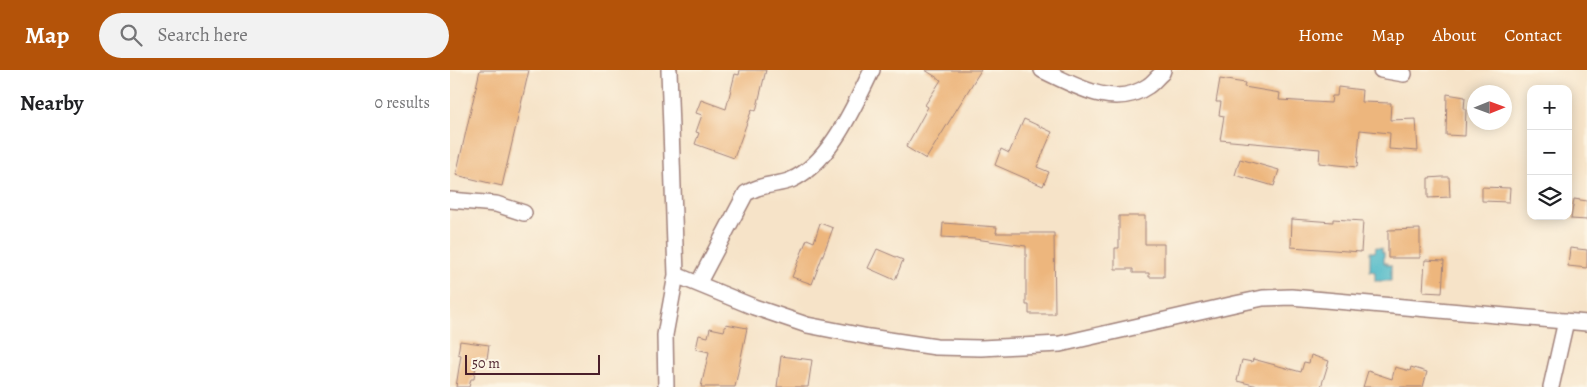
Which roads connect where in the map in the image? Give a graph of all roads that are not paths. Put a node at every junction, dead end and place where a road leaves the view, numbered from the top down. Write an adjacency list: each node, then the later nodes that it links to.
1 (669, 70): 9 (street)
2 (872, 70): 10 (street)
3 (1042, 70): 4 (street)
4 (1163, 70)
5 (1381, 70): 6 (street)
6 (1404, 74)
7 (450, 200): 8 (street)
8 (524, 213)
9 (676, 275): 10 (street); 13 (street)
10 (698, 284): 11 (street)
11 (1566, 321): 12 (street); 14 (street)
12 (1587, 323)
13 (666, 387)
14 (1551, 387)

